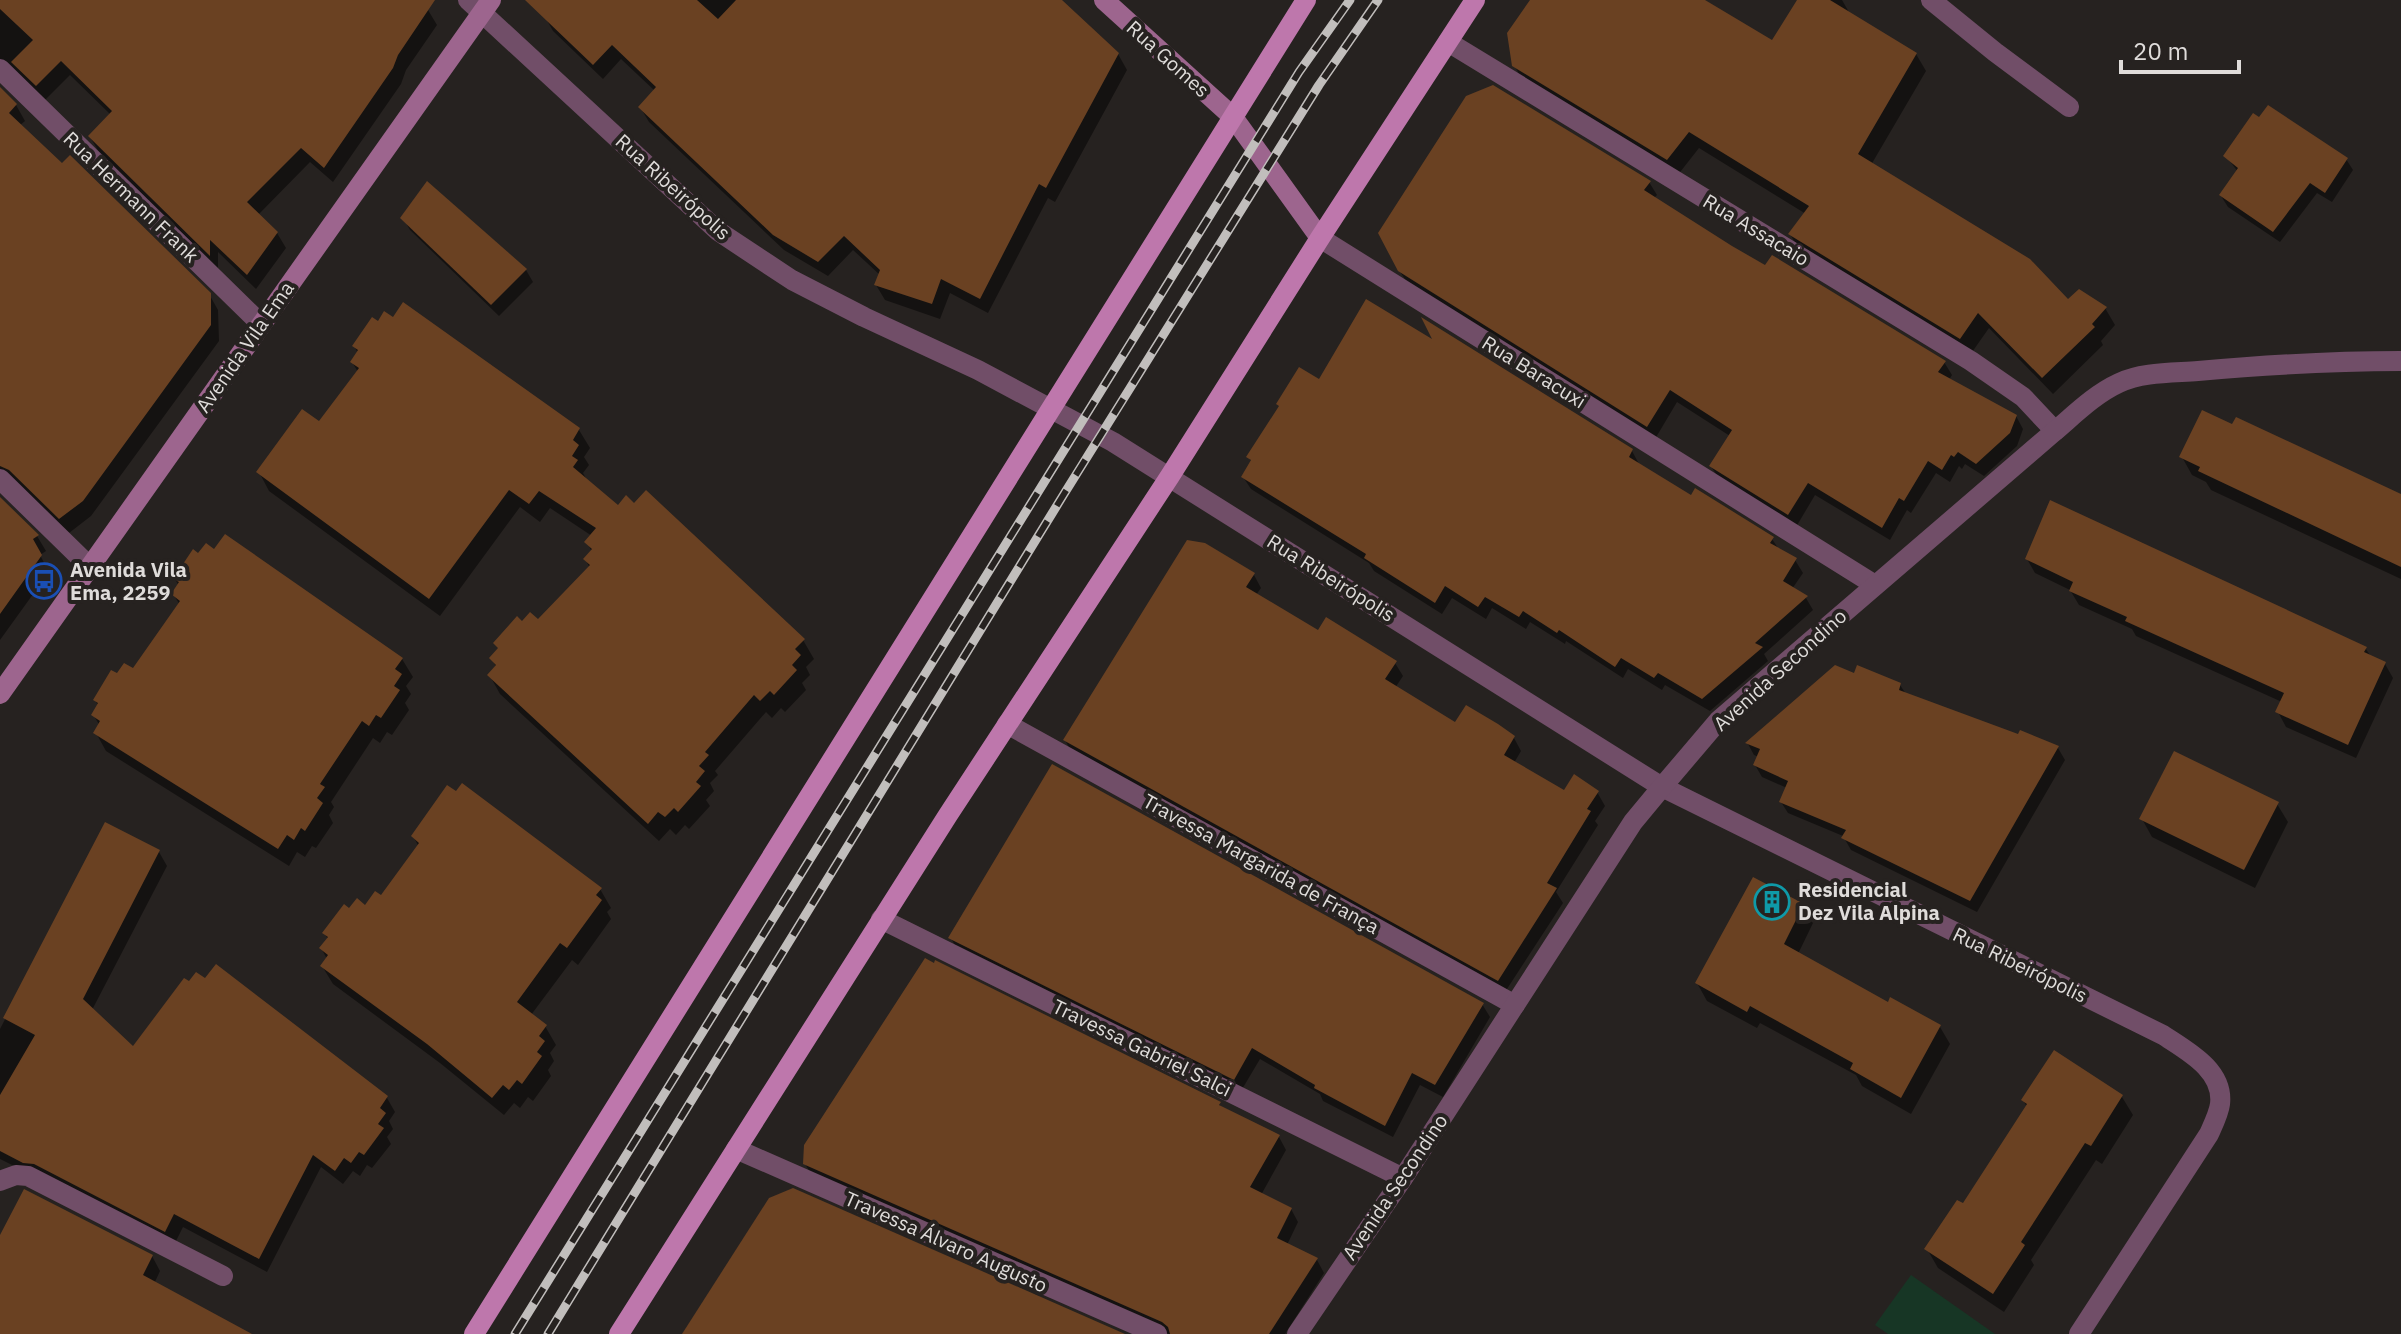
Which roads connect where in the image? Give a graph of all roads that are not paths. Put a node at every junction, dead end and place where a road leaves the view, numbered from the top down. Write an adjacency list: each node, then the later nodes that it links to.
1 (1104, 0): 9 (main road, Rua Gomes)
2 (1306, 0): 9 (main road)
3 (1475, 0): 6 (main road)
4 (1931, 0): 8 (street)
5 (480, 4): 11 (main road, Avenida Vila Ema); 13 (street, Rua Ribeirópolis)
6 (1448, 42): 10 (main road); 14 (street, Rua Assacaio)
7 (0, 69): 11 (street, Rua Hermann Frank)
8 (2069, 107)
9 (1233, 117): 10 (main road, Rua Baracuxi); 13 (main road)
10 (1320, 238): 15 (main road); 18 (street, Rua Baracuxi)
11 (261, 324): 17 (main road, Avenida Vila Ema)
12 (2401, 361): 14 (street, Avenida Secondino)
13 (1053, 409): 15 (street, Rua Ribeirópolis); 28 (main road)
14 (2055, 431): 18 (street, Avenida Secondino)
15 (1170, 476): 20 (main road); 21 (street, Rua Ribeirópolis)
16 (0, 479): 17 (street)
17 (90, 567): 19 (main road, Avenida Vila Ema)
18 (1875, 585): 21 (street, Avenida Secondino)
19 (0, 694)
20 (1007, 724): 22 (main road); 23 (street, Travessa Margarida de França)
21 (1662, 787): 23 (street, Avenida Secondino); 32 (street, Rua Ribeirópolis)
22 (881, 919): 24 (main road); 25 (street, Travessa Gabriel Salci)
23 (1515, 1005): 25 (street, Avenida Secondino)
24 (736, 1149): 29 (main road); 30 (street, Travessa Álvaro Augusto)
25 (1403, 1178): 31 (street, Avenida Secondino)
26 (0, 1181): 27 (street)
27 (223, 1276)
28 (474, 1334)
29 (619, 1334)
30 (1157, 1334)
31 (1297, 1334)
32 (2079, 1334)

